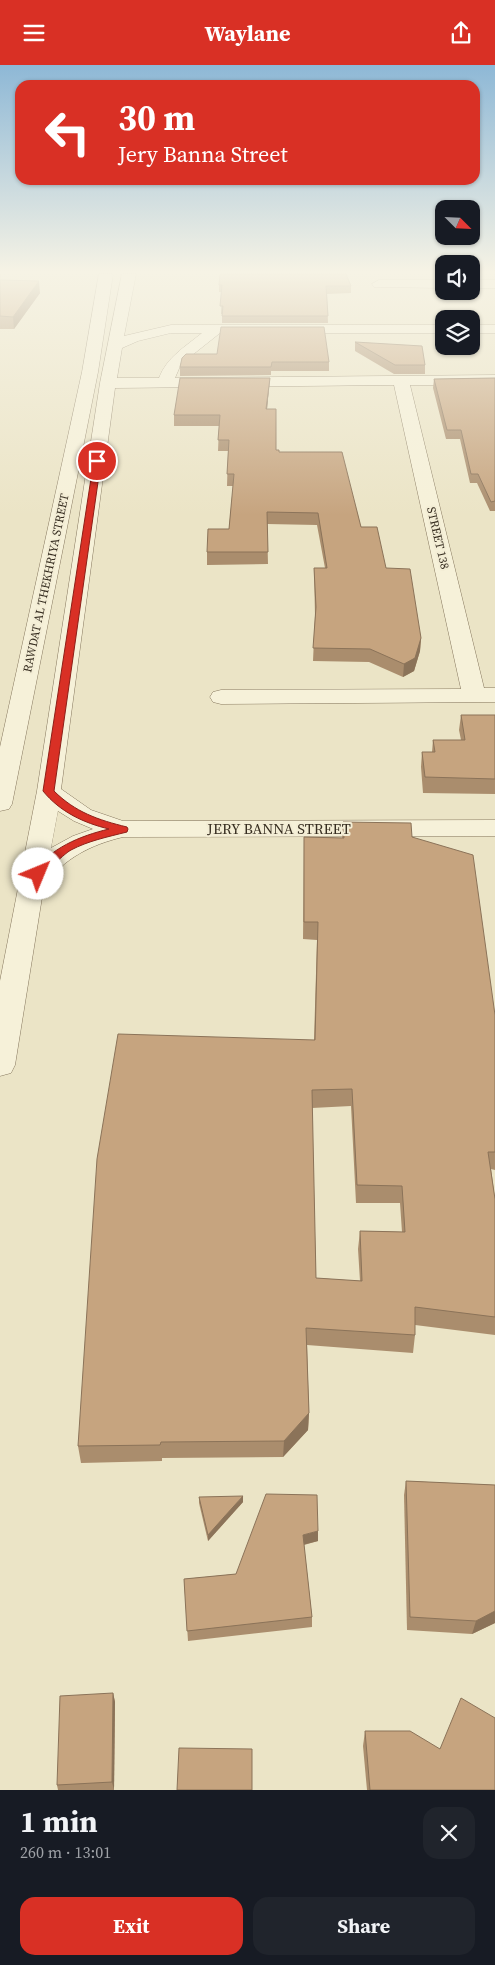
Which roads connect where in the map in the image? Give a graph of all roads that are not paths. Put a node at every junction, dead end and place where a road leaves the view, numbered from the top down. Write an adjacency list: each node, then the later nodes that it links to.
1 (92, 354): 10 (street, RAWDAT AL THEKHRIYA STREET)
2 (113, 354): 6 (street, RAWDAT AL THEKHRIYA STREET)
3 (184, 354): 7 (street)
4 (495, 380): 5 (street)
5 (401, 381): 7 (street); 8 (street, STREET 138)
6 (108, 383): 7 (street); 11 (street, RAWDAT AL THEKHRIYA STREET)
7 (165, 383)
8 (485, 695): 9 (street, STREET 138)
9 (221, 697)
10 (3, 775): 12 (street, RAWDAT AL THEKHRIYA STREET)
11 (48, 791): 14 (street, JERY BANNA STREET); 15 (street, RAWDAT AL THEKHRIYA STREET)
12 (0, 804)
13 (495, 828): 14 (street, JERY BANNA STREET)
14 (123, 829): 15 (street, JERY BANNA STREET)
15 (30, 884): 16 (street, RAWDAT AL THEKHRIYA STREET)
16 (0, 1065)

